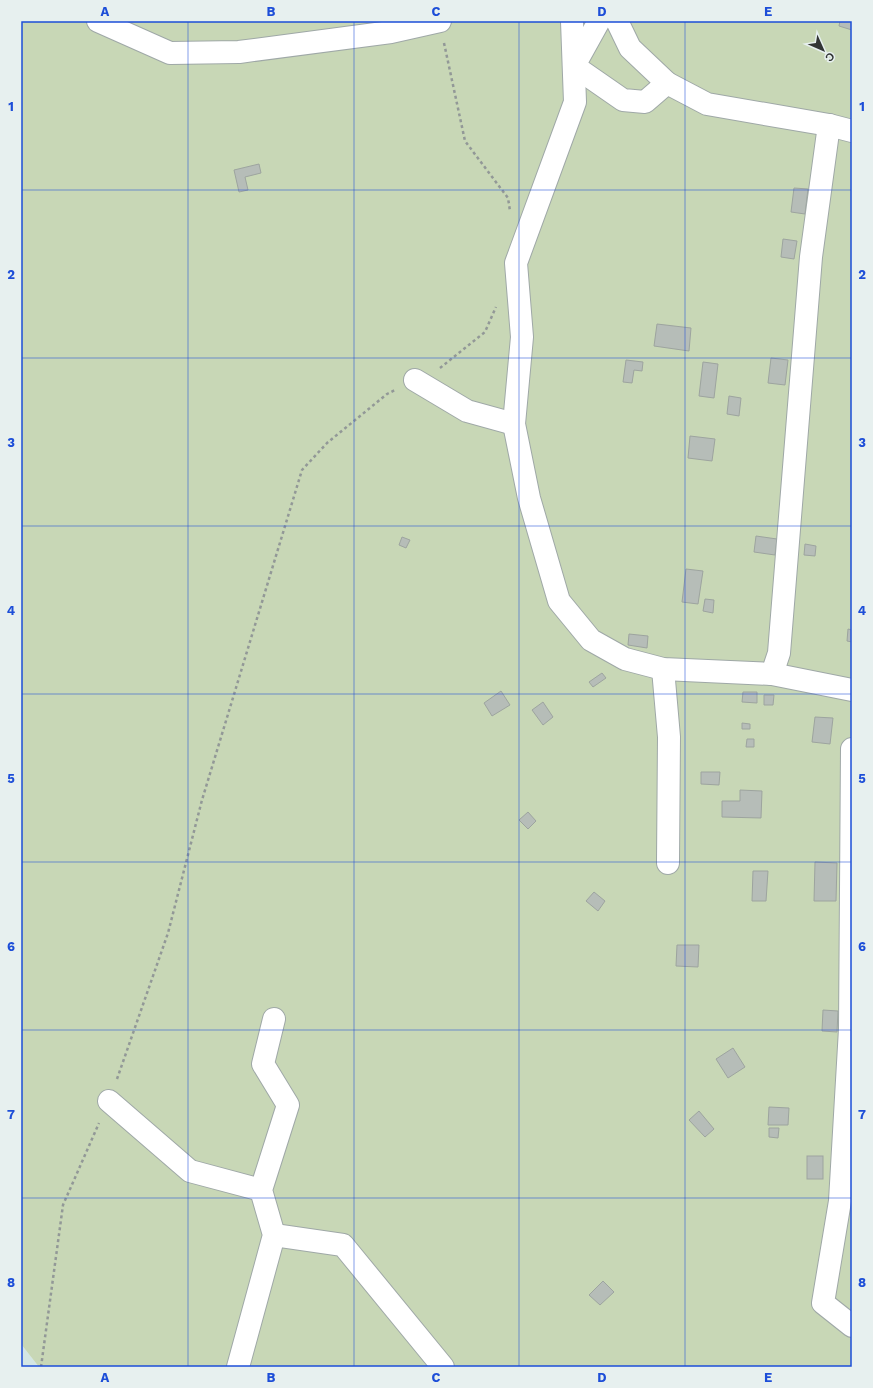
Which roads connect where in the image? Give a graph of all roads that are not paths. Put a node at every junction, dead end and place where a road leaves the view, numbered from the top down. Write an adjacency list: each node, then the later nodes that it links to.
1 (98, 21): 2 (lane)
2 (440, 21)
3 (572, 21): 6 (lane)
4 (599, 21): 6 (lane)
5 (617, 21): 7 (lane)
6 (574, 66): 7 (lane); 11 (lane)
7 (667, 83): 8 (lane)
8 (829, 125): 9 (lane); 13 (lane)
9 (852, 131)
10 (415, 380): 11 (lane)
11 (514, 424): 12 (lane)
12 (663, 669): 13 (lane); 16 (lane)
13 (772, 674): 14 (lane)
14 (852, 690)
15 (852, 749): 21 (lane)
16 (668, 863)
17 (274, 1019): 19 (lane)
18 (109, 1101): 19 (lane)
19 (261, 1190): 20 (lane)
20 (274, 1235): 22 (lane); 23 (lane)
21 (852, 1326)
22 (238, 1367)
23 (443, 1367)

